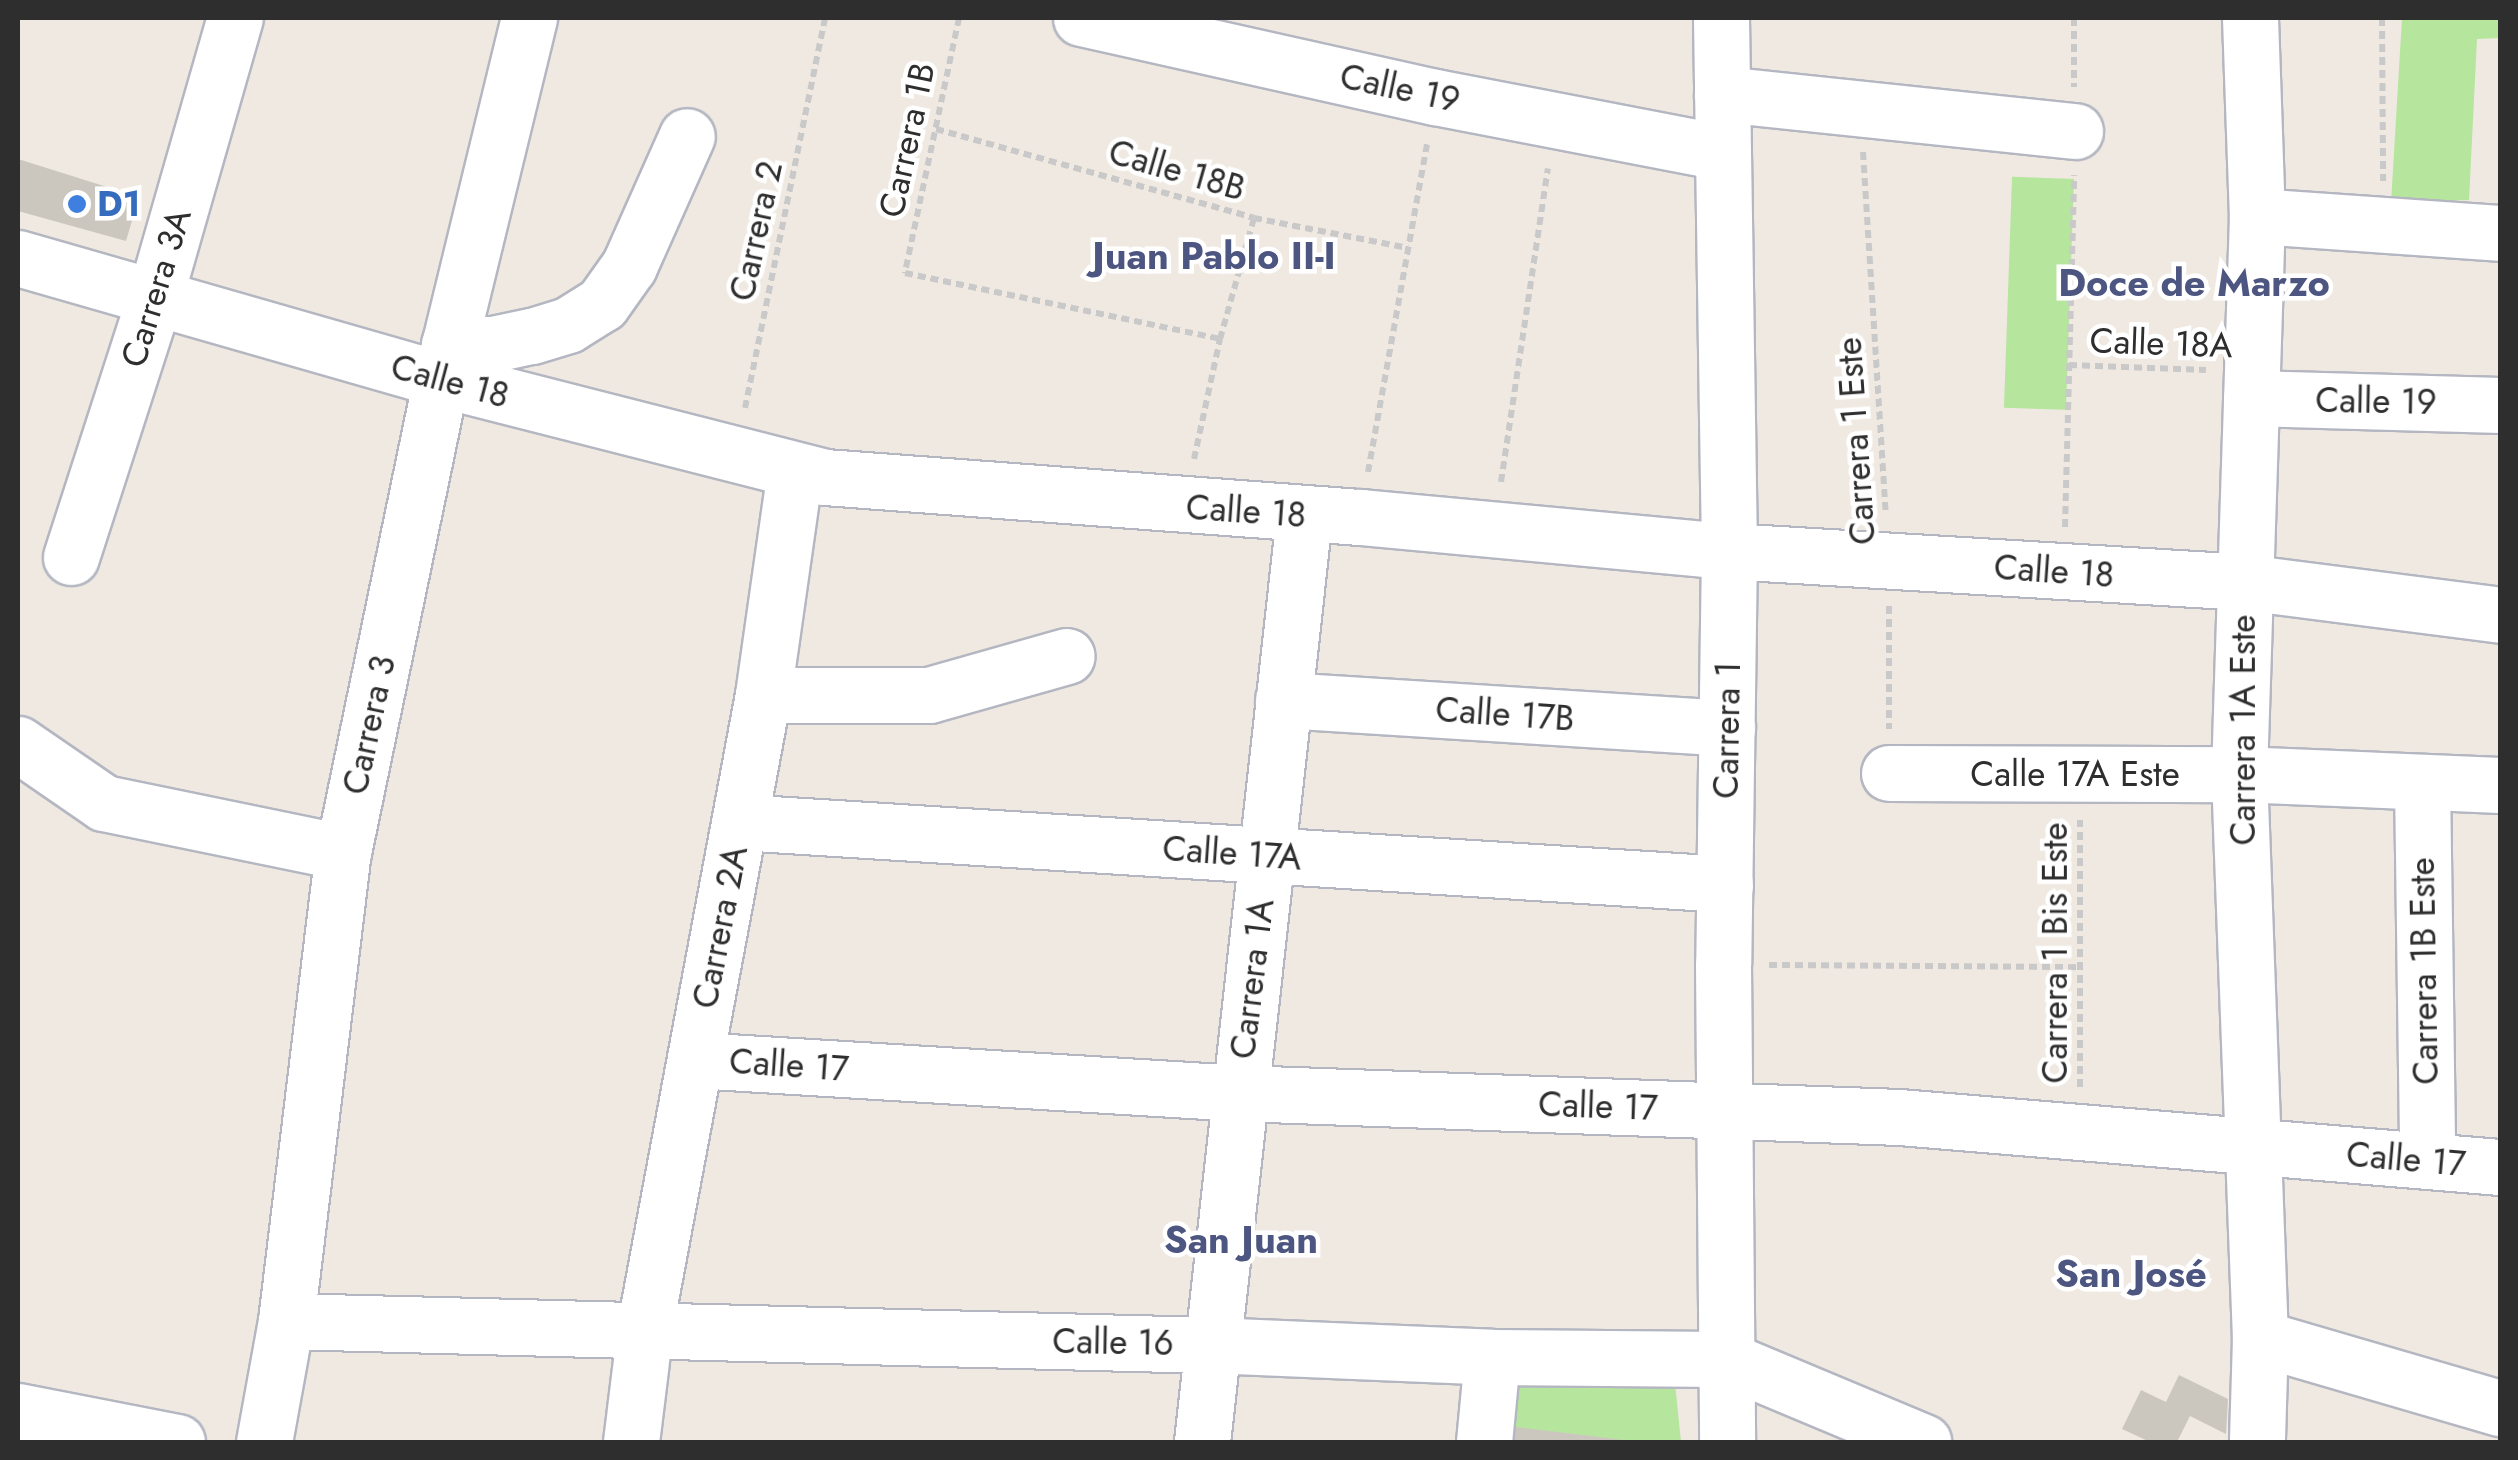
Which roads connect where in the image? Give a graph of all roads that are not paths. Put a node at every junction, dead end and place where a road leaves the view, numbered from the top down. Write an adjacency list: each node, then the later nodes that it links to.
1 (235, 18): 13 (street, Carrera 3A)
2 (528, 18): 14 (street, Carrera 3)
3 (1081, 18): 9 (street, Calle 19)
4 (1721, 18): 6 (street, Carrera 1)
5 (2250, 18): 10 (street, Carrera 1A Este)
6 (1722, 94): 7 (street); 9 (street, Carrera 1)
7 (2074, 131)
8 (686, 136): 14 (street)
9 (1720, 152): 19 (street, Carrera 1)
10 (2257, 216): 11 (street); 15 (street, Carrera 1A Este)
11 (2500, 233)
12 (18, 258): 13 (street, Calle 18)
13 (154, 300): 14 (street, Calle 18); 20 (street, Carrera 3A)
14 (445, 362): 17 (street, Calle 18); 33 (street, Carrera 3)
15 (2251, 385): 16 (street, Calle 19); 21 (street, Carrera 1A Este)
16 (2500, 405)
17 (795, 470): 18 (street, Calle 18); 24 (street, Carrera 2A)
18 (1304, 516): 19 (street, Calle 18); 25 (street, Carrera 1A)
19 (1729, 551): 21 (street, Calle 18); 26 (street, Carrera 1)
20 (71, 557)
21 (2244, 582): 22 (street, Calle 18); 29 (street, Carrera 1A Este)
22 (2500, 614)
23 (1067, 656): 24 (street)
24 (763, 696): 32 (street, Carrera 2A)
25 (1283, 700): 26 (street, Calle 17B); 34 (street, Carrera 1A)
26 (1727, 728): 35 (street, Carrera 1)
27 (18, 744): 33 (street)
28 (1890, 773): 29 (street, Calle 17A Este)
29 (2239, 774): 30 (street, Calle 17A Este); 39 (street, Carrera 1A Este)
30 (2422, 782): 31 (street, Calle 17A Este); 40 (street, Carrera 1B Este)
31 (2500, 786)
32 (740, 822): 34 (street, Calle 17A); 36 (street, Carrera 2A)
33 (343, 852): 42 (street, Carrera 3)
34 (1266, 855): 35 (street, Calle 17A); 37 (street, Carrera 1A)
35 (1725, 884): 38 (street, Carrera 1)
36 (695, 1060): 37 (street, Calle 17); 43 (street, Carrera 2A)
37 (1239, 1093): 38 (street, Calle 17); 45 (street, Carrera 1A)
38 (1724, 1110): 39 (street, Calle 17); 47 (street, Carrera 1)
39 (2252, 1146): 40 (street, Calle 17); 44 (street, Carrera 1A Este)
40 (2427, 1161): 41 (street, Calle 17)
41 (2500, 1167)
42 (286, 1321): 43 (street, Calle 16); 51 (street, Carrera 3)
43 (646, 1330): 45 (street, Calle 16); 52 (street, Carrera 2A)
44 (2260, 1338): 48 (street); 57 (street, Carrera 1A Este)
45 (1210, 1344): 46 (street, Calle 16); 53 (street, Carrera 1A)
46 (1492, 1357): 47 (street, Calle 16); 54 (street)
47 (1725, 1359): 55 (street, Carrera 1); 56 (street, Calle 16)
48 (2500, 1408)
49 (18, 1412): 50 (street)
50 (177, 1442)
51 (264, 1442)
52 (632, 1442)
53 (1202, 1442)
54 (1484, 1442)
55 (1728, 1442)
56 (1922, 1442)
57 (2258, 1442)

